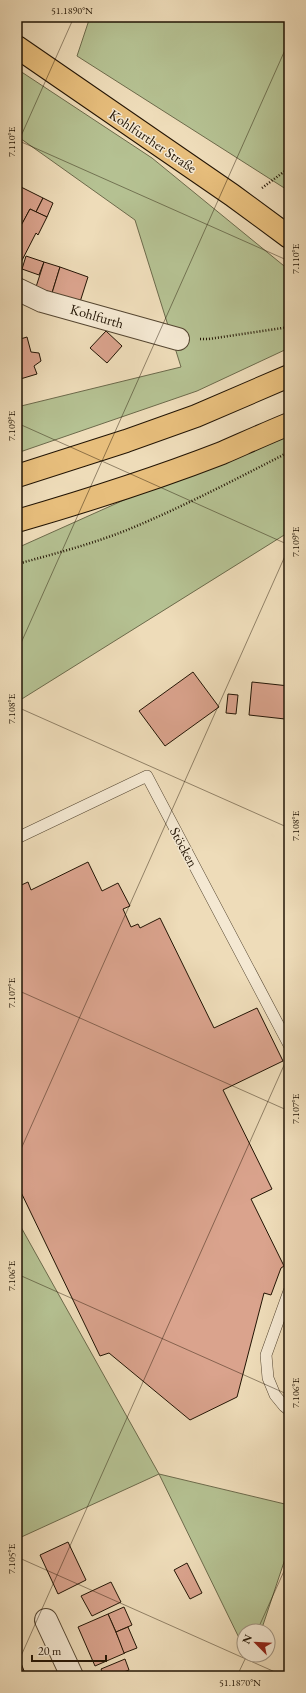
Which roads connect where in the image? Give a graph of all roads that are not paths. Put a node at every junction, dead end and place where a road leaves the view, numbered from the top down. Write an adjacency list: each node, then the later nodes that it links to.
1 (17, 47): 2 (main road, Kohlfurther Straße)
2 (289, 237)
3 (17, 289): 4 (street, Kohlfurth)
4 (178, 339)
5 (289, 376): 7 (main road)
6 (289, 424): 8 (main road)
7 (17, 476)
8 (17, 521)
9 (17, 838): 10 (lane, Stöcken)
10 (289, 1045)
11 (289, 1291): 12 (lane)
12 (289, 1410)
13 (46, 1620): 14 (street)
14 (72, 1676)

